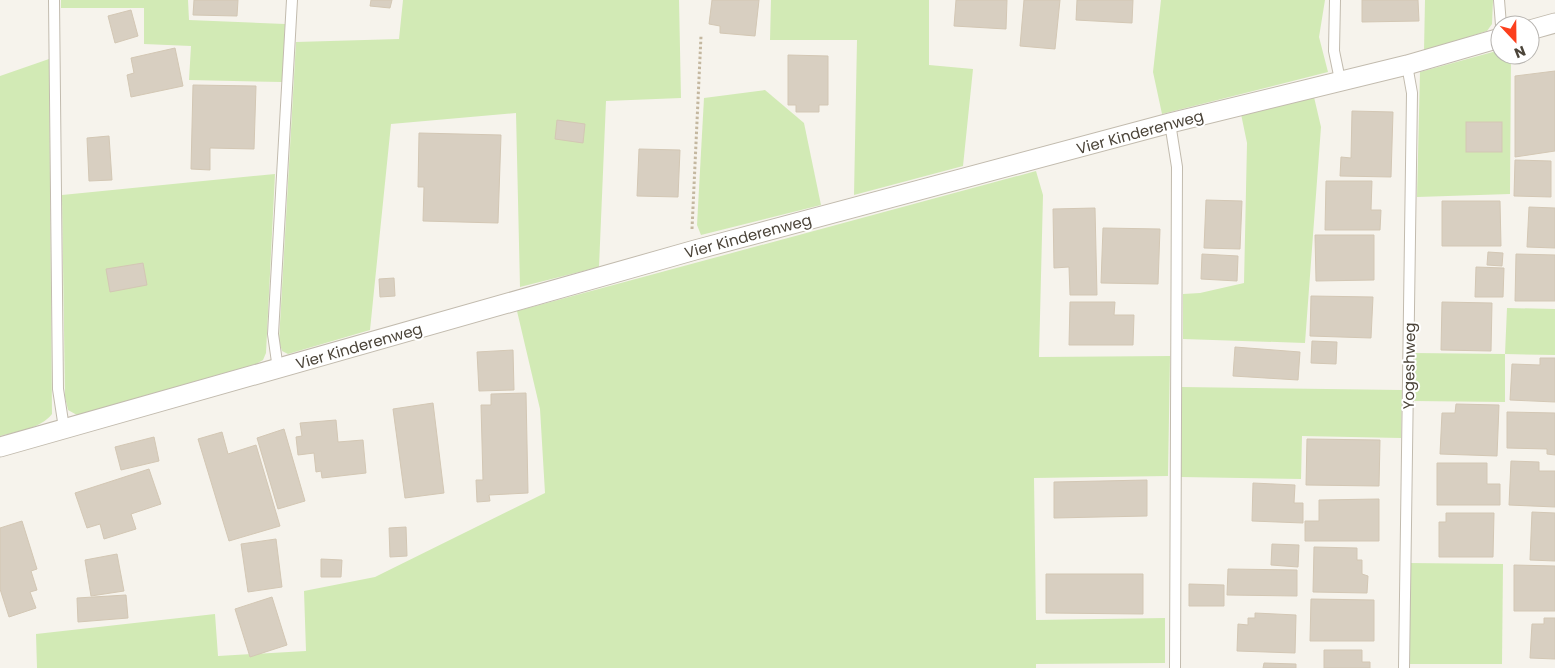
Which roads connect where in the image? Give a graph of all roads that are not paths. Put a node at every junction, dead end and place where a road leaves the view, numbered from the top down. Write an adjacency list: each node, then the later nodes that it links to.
1 (54, 0): 13 (lane)
2 (292, 0): 12 (lane)
3 (1335, 0): 10 (lane)
4 (1499, 0): 5 (lane)
5 (1500, 15)
6 (1555, 23): 7 (street)
7 (1540, 27)
8 (1490, 41): 9 (street, Vier Kinderenweg)
9 (1407, 64): 10 (street, Vier Kinderenweg); 16 (lane, Yogeshweg)
10 (1340, 80): 11 (street, Vier Kinderenweg)
11 (1170, 123): 12 (street, Vier Kinderenweg); 15 (lane)
12 (278, 369): 13 (street, Vier Kinderenweg)
13 (64, 428): 14 (street, Vier Kinderenweg)
14 (0, 447)
15 (1175, 668)
16 (1404, 668)

